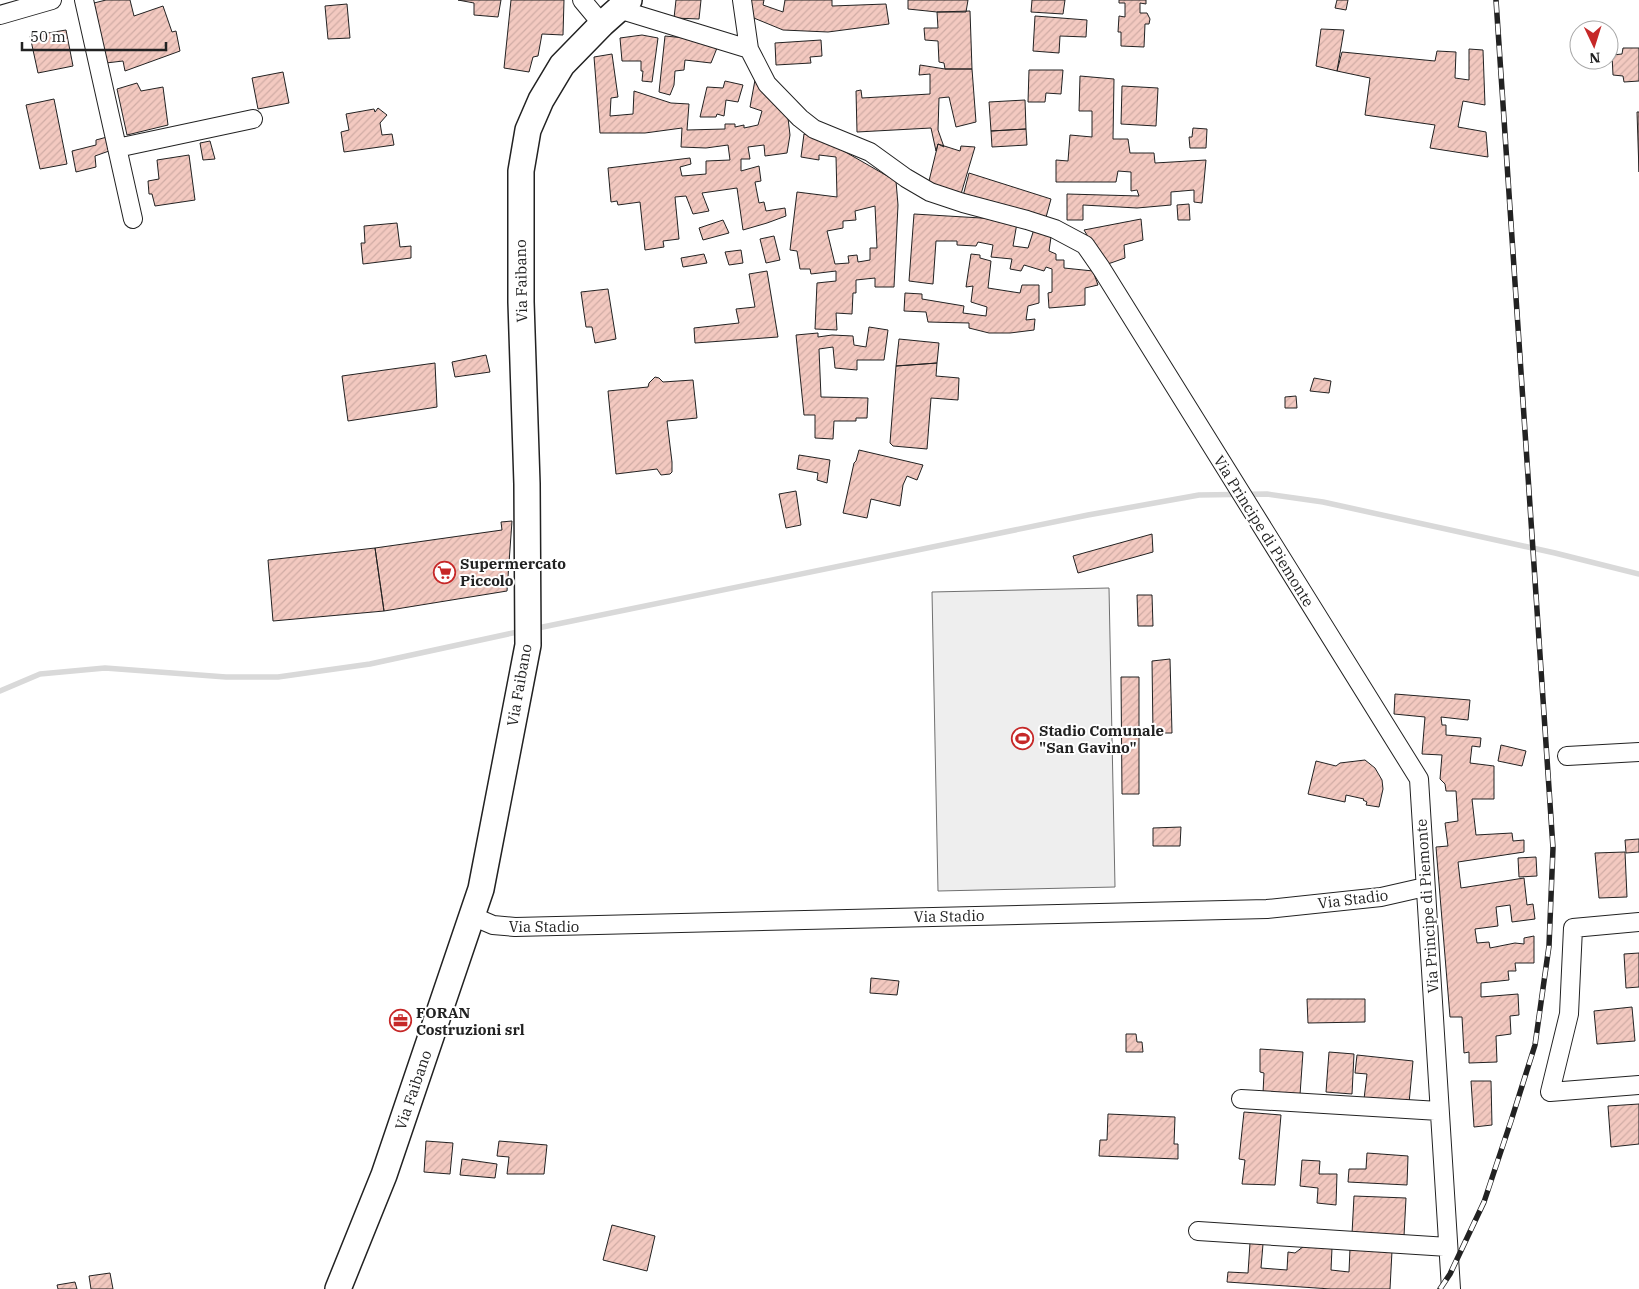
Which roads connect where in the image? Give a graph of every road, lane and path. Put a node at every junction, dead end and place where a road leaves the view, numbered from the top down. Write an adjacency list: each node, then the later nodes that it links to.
1 (52, 0): 6 (street)
2 (84, 0): 9 (street)
3 (582, 0): 5 (street)
4 (742, 0): 7 (street, Via Principe di Piemonte)
5 (616, 11): 7 (street); 14 (street, Via Faibano)
6 (0, 14)
7 (749, 49): 13 (street, Via Principe di Piemonte)
8 (252, 119): 9 (street)
9 (117, 148): 10 (street)
10 (133, 220)
11 (1639, 752): 12 (street)
12 (1567, 756)
13 (1425, 887): 14 (street, Via Stadio); 18 (street, Via Principe di Piemonte)
14 (472, 916): 22 (street, Via Faibano)
15 (1639, 922): 16 (street)
16 (1639, 1085)
17 (1241, 1099): 18 (street)
18 (1439, 1111): 20 (street, Via Principe di Piemonte)
19 (1198, 1231): 20 (street)
20 (1448, 1247): 21 (street, Via Principe di Piemonte)
21 (1450, 1281)
22 (338, 1289)

